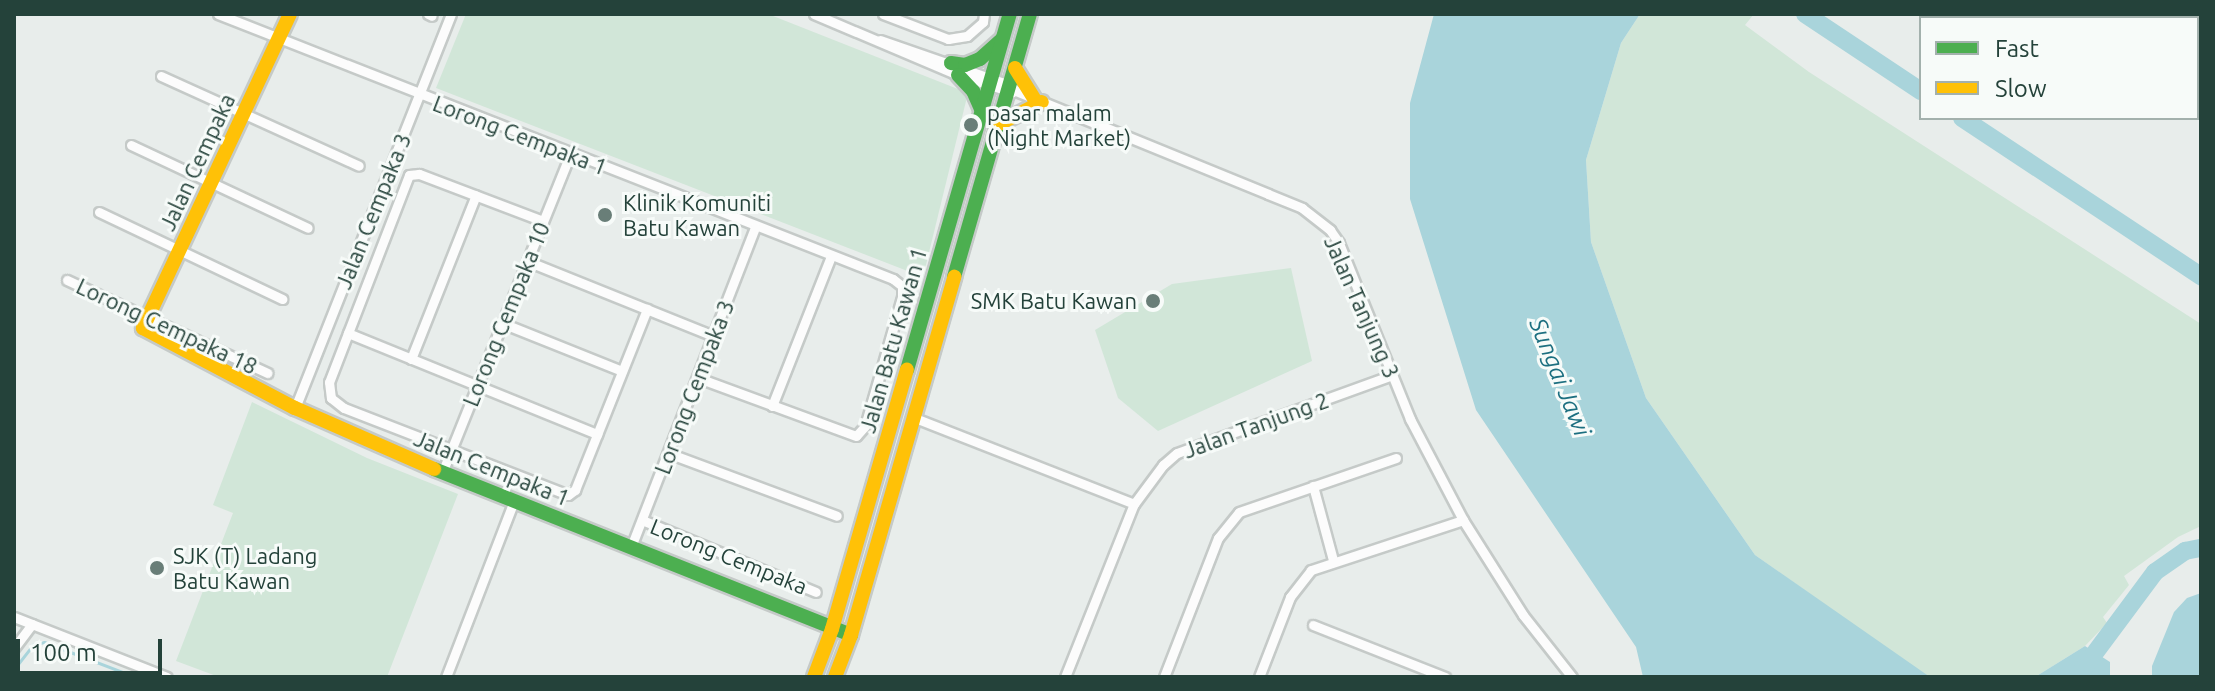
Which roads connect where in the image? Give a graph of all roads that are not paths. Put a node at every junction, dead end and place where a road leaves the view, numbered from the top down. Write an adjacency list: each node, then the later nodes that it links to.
1 (218, 14): 11 (street, Lorong Cempaka 1)
2 (290, 14): 11 (street, Jalan Cempaka)
3 (451, 14): 17 (street, Jalan Cempaka 3)
4 (814, 14): 13 (street, Jalan Tanjung 3)
5 (883, 14): 9 (street)
6 (984, 14): 9 (street)
7 (1010, 14): 10 (street, Jalan Batu Kawan 1)
8 (1030, 14): 12 (street, Jalan Batu Kawan 1)
9 (900, 17)
10 (1003, 37): 13 (street); 15 (street, Jalan Batu Kawan 1)
11 (279, 40): 17 (street, Lorong Cempaka 1); 20 (street, Jalan Cempaka)
12 (1015, 68): 16 (street, Jalan Batu Kawan 1); 18 (street)
13 (955, 69): 15 (street, Jalan Tanjung 3); 19 (street)
14 (161, 76): 20 (street)
15 (990, 82): 16 (street, Jalan Tanjung 3); 19 (street, Jalan Batu Kawan 1)
16 (1011, 90): 18 (street, Jalan Tanjung 3); 21 (street, Jalan Batu Kawan 1)
17 (419, 96): 23 (street, Lorong Cempaka 1); 49 (street, Jalan Cempaka 3)
18 (1039, 101): 21 (street); 45 (street, Jalan Tanjung 3)
19 (982, 112): 68 (street, Jalan Batu Kawan 1)
20 (244, 114): 24 (street); 25 (street, Jalan Cempaka)
21 (999, 124): 50 (street, Jalan Batu Kawan 1)
22 (131, 145): 25 (street)
23 (570, 155): 28 (street, Lorong Cempaka 10); 29 (street, Lorong Cempaka 1)
24 (359, 166)
25 (212, 183): 30 (street); 31 (street, Jalan Cempaka)
26 (476, 195): 28 (street); 40 (street); 42 (street)
27 (99, 212): 31 (street)
28 (543, 221): 33 (street, Lorong Cempaka 10)
29 (755, 227): 32 (street, Lorong Cempaka 1); 41 (street, Lorong Cempaka 3)
30 (308, 228)
31 (180, 250): 36 (street); 38 (street, Jalan Cempaka)
32 (831, 256): 35 (street, Lorong Cempaka 1); 48 (street)
33 (527, 261): 37 (street); 39 (street, Lorong Cempaka 10)
34 (67, 280): 38 (street, Lorong Cempaka 18)
35 (902, 297): 48 (street, Jalan Batu Kawan 1)
36 (282, 299)
37 (647, 309): 41 (street); 43 (street)
38 (146, 322): 44 (street, Lorong Cempaka 18); 49 (street, Jalan Cempaka 1)
39 (502, 323): 43 (street); 47 (street, Lorong Cempaka 10)
40 (348, 333): 42 (street); 52 (street, Jalan Cempaka 1)
41 (714, 336): 46 (street, Lorong Cempaka 3)
42 (411, 359): 47 (street)
43 (622, 371): 51 (street)
44 (267, 373)
45 (1392, 375): 58 (street, Jalan Tanjung 2); 61 (street, Jalan Tanjung 3)
46 (698, 378): 48 (street); 53 (street, Lorong Cempaka 3)
47 (477, 386): 51 (street); 52 (street, Lorong Cempaka 10)
48 (772, 406)
49 (295, 408): 55 (street, Jalan Cempaka 1)
50 (915, 418): 58 (street); 69 (street, Jalan Batu Kawan 1)
51 (597, 434): 52 (street, Jalan Cempaka 1)
52 (451, 452): 55 (street, Lorong Cempaka 10)
53 (668, 453): 59 (street); 60 (street, Lorong Cempaka 3)
54 (1396, 458): 56 (street)
55 (442, 473): 57 (street, Jalan Cempaka 1)
56 (1313, 486): 63 (street); 77 (street)
57 (514, 501): 62 (street, Jalan Cempaka 1); 73 (street)
58 (1134, 504): 76 (street, Jalan Tanjung 2)
59 (837, 516)
60 (642, 520): 62 (street, Lorong Cempaka 3); 64 (street, Lorong Cempaka)
61 (1463, 520): 63 (street); 79 (street, Jalan Tanjung 3)
62 (631, 547): 68 (street, Jalan Cempaka 1)
63 (1333, 560): 78 (street)
64 (816, 592)
65 (14, 617): 66 (street)
66 (32, 624): 70 (street); 72 (street)
67 (1313, 625): 71 (street)
68 (832, 629): 69 (street, Jalan Cempaka 1); 74 (street, Jalan Batu Kawan 1)
69 (851, 635): 75 (street, Jalan Batu Kawan 1)
70 (14, 648)
71 (1438, 676)
72 (167, 677)
73 (446, 677)
74 (814, 677)
75 (835, 677)
76 (1065, 677)
77 (1164, 677)
78 (1259, 677)
79 (1572, 677)

